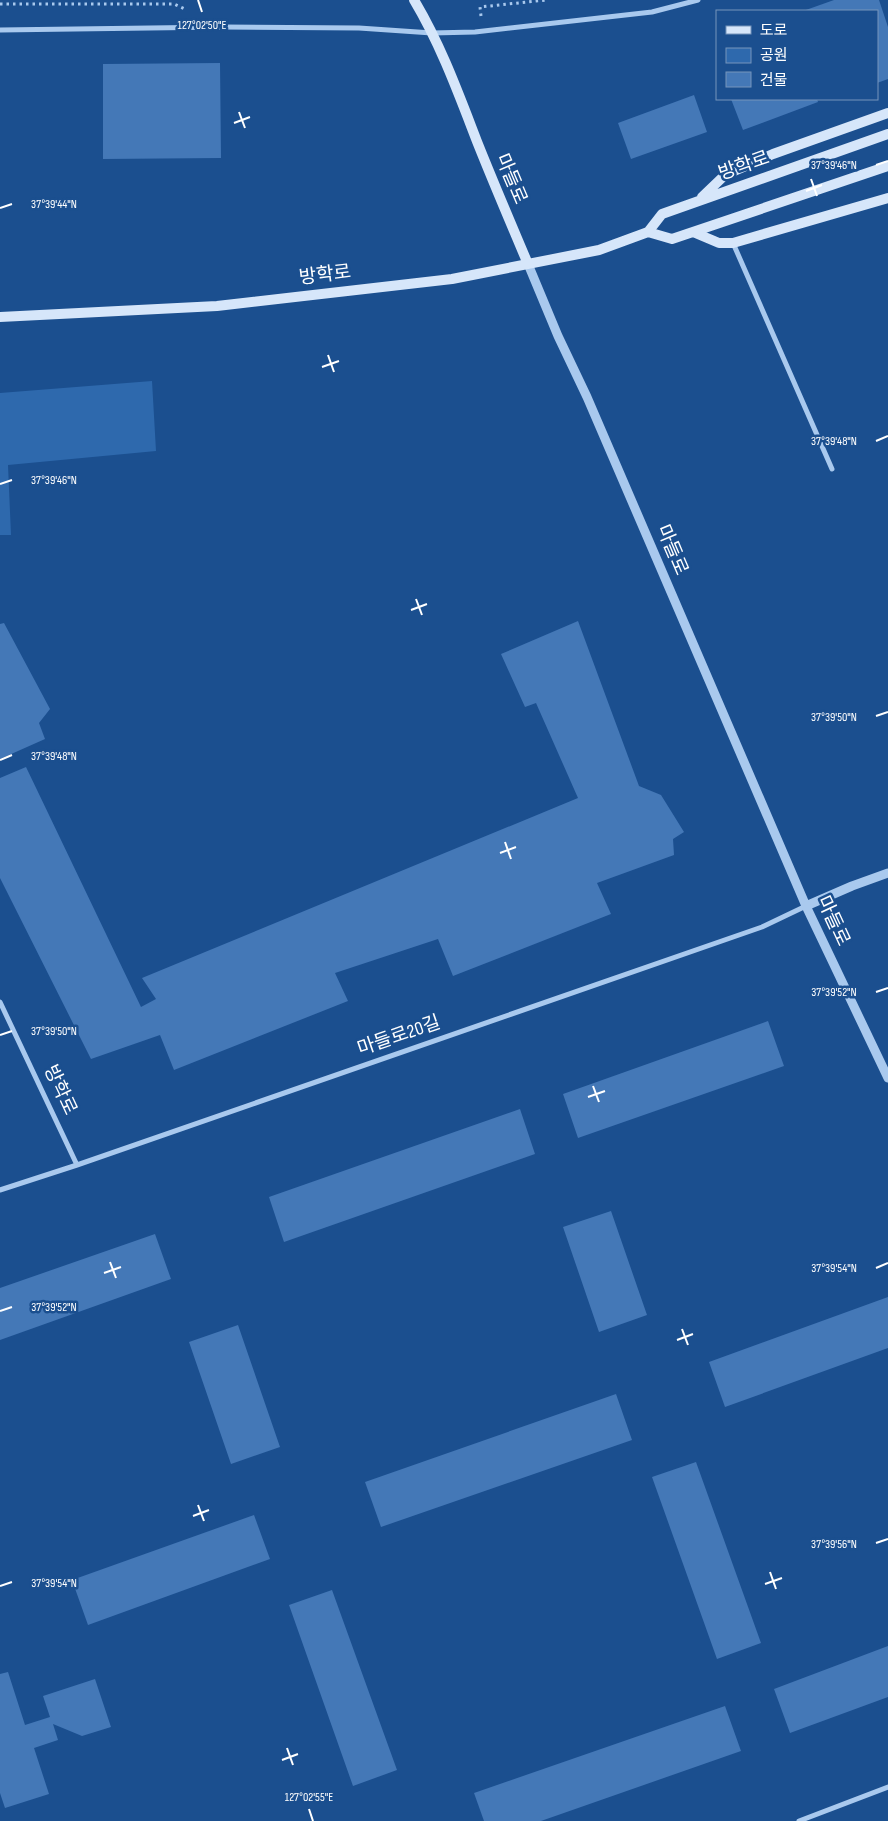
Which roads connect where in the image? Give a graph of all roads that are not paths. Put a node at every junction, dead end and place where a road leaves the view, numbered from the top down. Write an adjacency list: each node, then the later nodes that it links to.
1 (698, 0): 4 (street)
2 (415, 1): 4 (main road, 마들로)
3 (0, 30): 4 (street)
4 (432, 33): 13 (main road, 마들로)
5 (888, 113): 9 (main road)
6 (888, 134): 9 (main road, 방학로)
7 (888, 166): 11 (main road)
8 (888, 198): 12 (main road)
9 (698, 201): 10 (main road, 방학로)
10 (648, 232): 11 (main road); 13 (main road, 방학로)
11 (693, 232): 12 (main road)
12 (733, 243): 15 (street)
13 (528, 264): 14 (main road, 방학로); 17 (street, 마들로)
14 (0, 317)
15 (832, 469)
16 (888, 873): 17 (street)
17 (806, 906): 19 (street, 마들로); 20 (street, 마들로20길)
18 (0, 1002): 20 (street, 방학로)
19 (888, 1078)
20 (76, 1165): 21 (street, 마들로20길)
21 (0, 1190)
22 (888, 1787): 23 (street)
23 (798, 1821)

